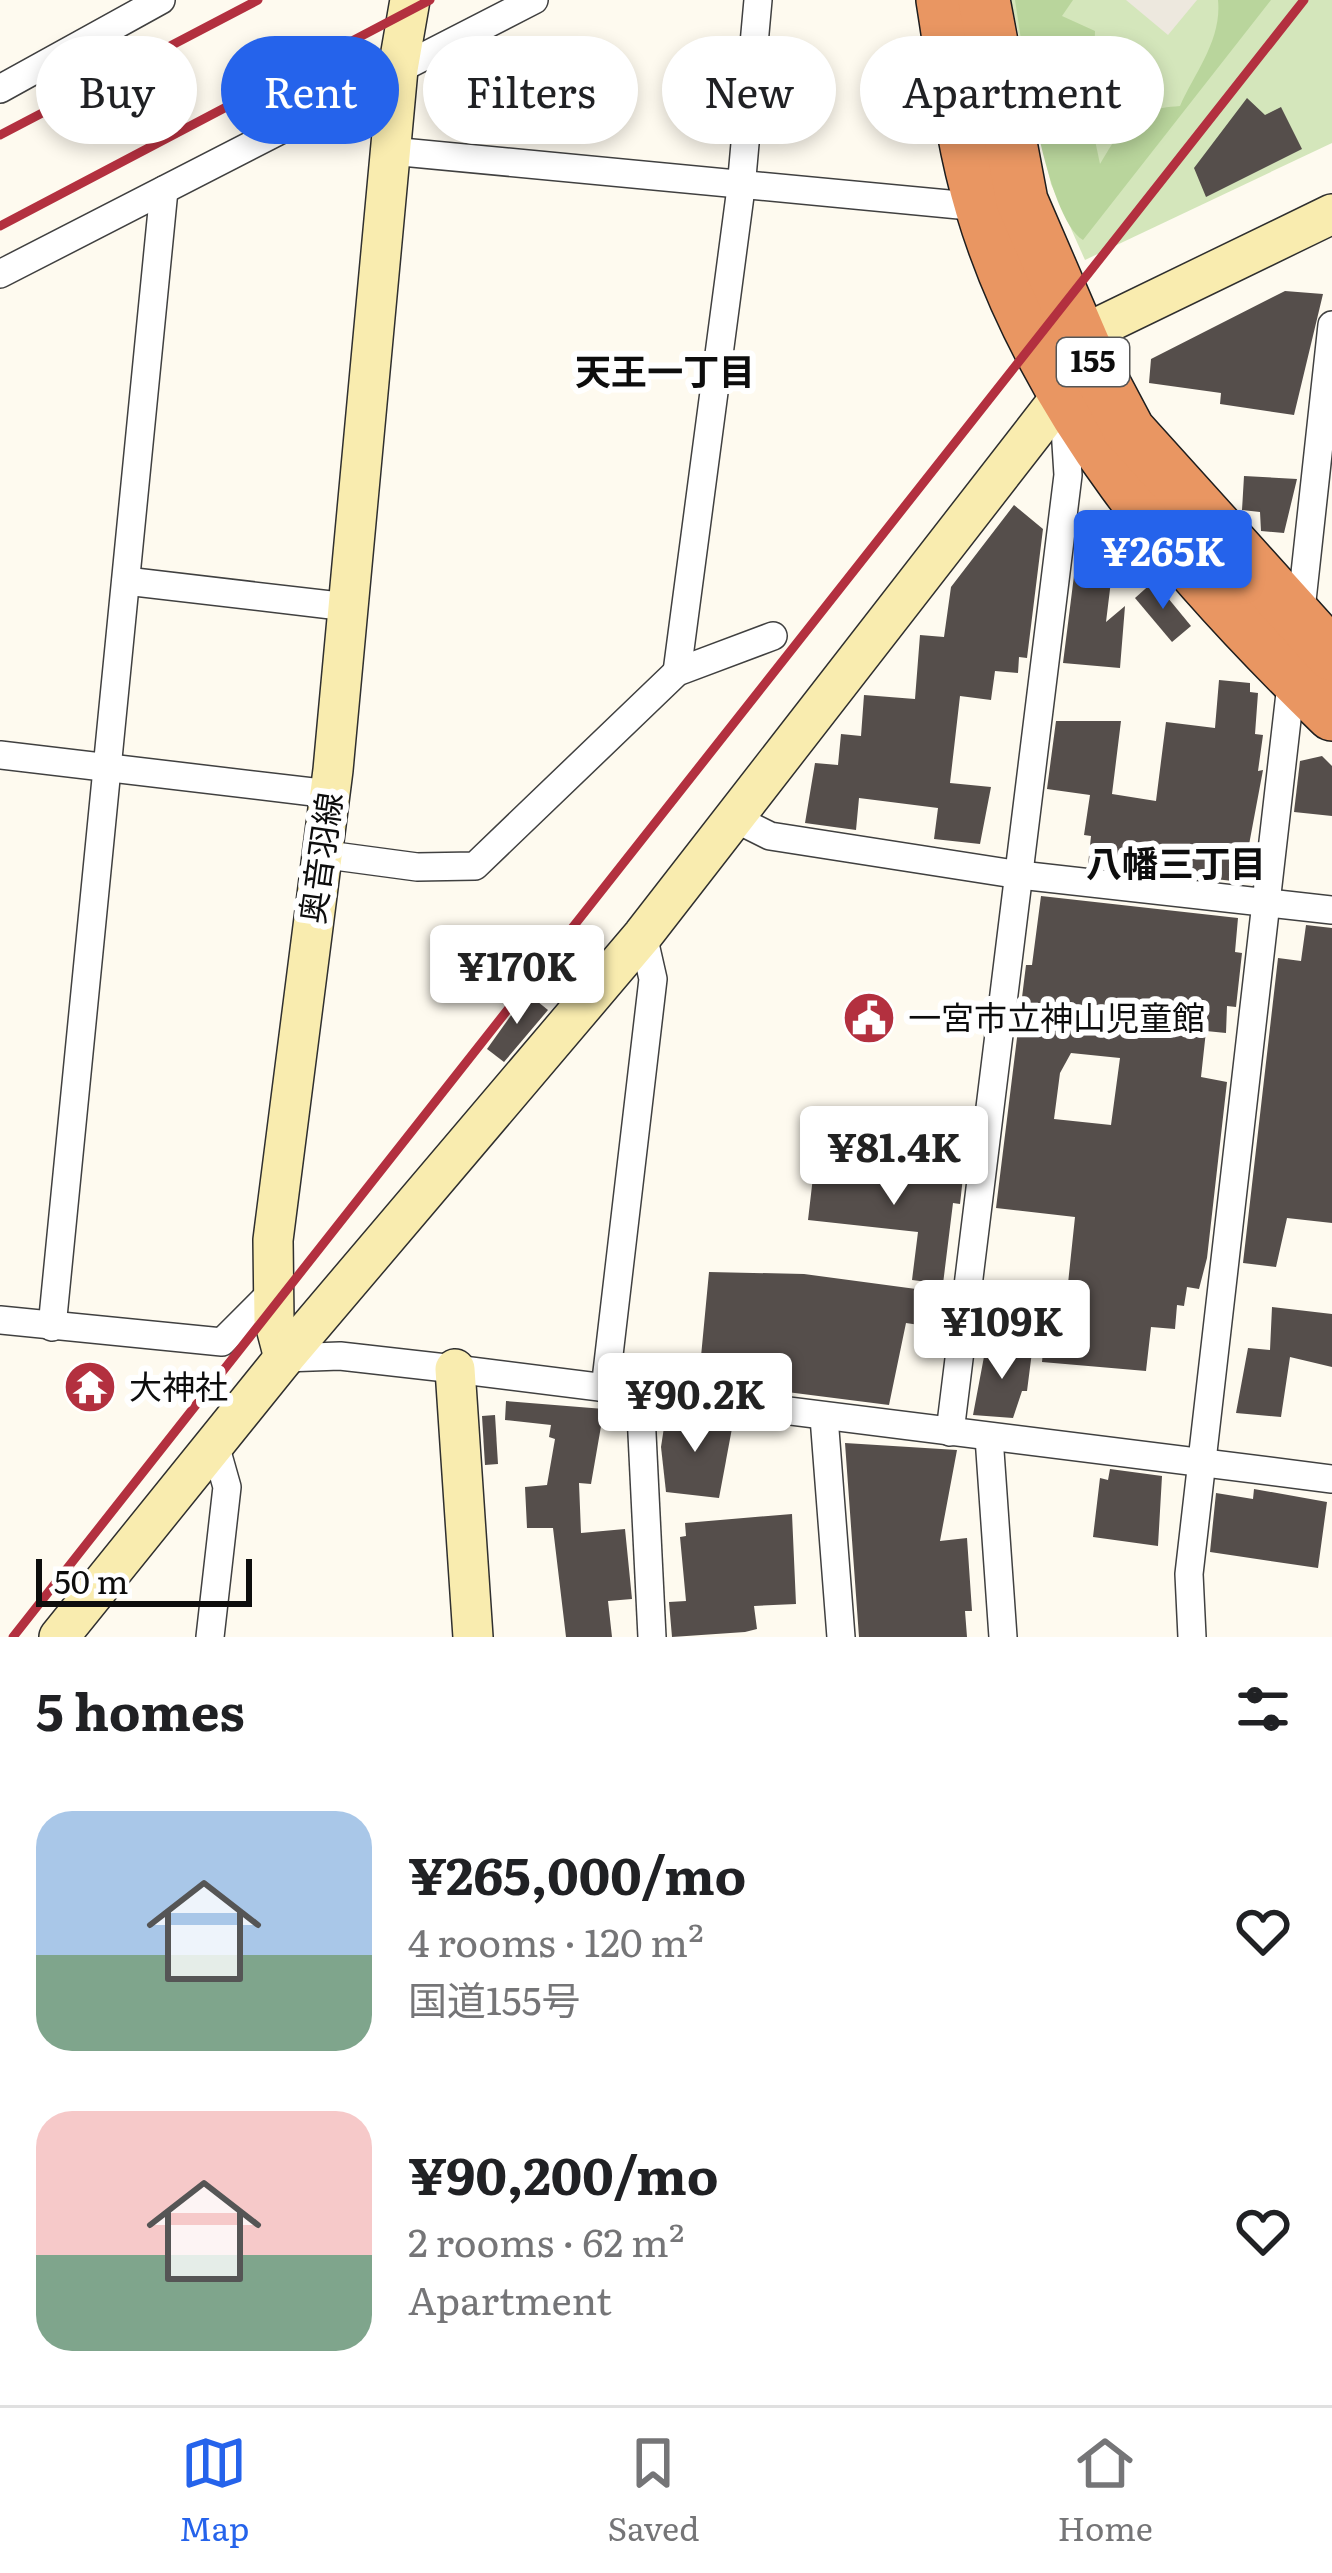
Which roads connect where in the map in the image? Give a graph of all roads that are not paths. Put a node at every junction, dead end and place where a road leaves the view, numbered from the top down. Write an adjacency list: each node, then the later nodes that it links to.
1 (161, 0): 9 (street)
2 (410, 0): 7 (street, 奥音羽線)
3 (534, 0): 8 (street)
4 (758, 0): 13 (street)
5 (942, 0): 15 (highway, 155)
6 (983, 0): 19 (highway, 155)
7 (399, 63)
8 (399, 68)
9 (0, 88)
10 (253, 144): 14 (street)
11 (392, 144): 12 (street, 奥音羽線)
12 (391, 151): 13 (street); 22 (street, 奥音羽線)
13 (741, 188): 15 (street); 25 (street)
14 (164, 190): 17 (street); 21 (street)
15 (980, 207): 20 (highway, 155)
16 (1332, 214): 19 (street)
17 (0, 274)
18 (1332, 325): 24 (street)
19 (1085, 347): 20 (street); 24 (highway, 155)
20 (1063, 394): 24 (highway, 155); 30 (street); 32 (street)
21 (126, 581): 22 (street); 28 (street)
22 (348, 607): 29 (street, 奥音羽線)
23 (773, 636): 25 (street)
24 (1308, 651): 26 (highway, 155); 33 (street)
25 (677, 672): 31 (street)
26 (1332, 715)
27 (0, 755): 28 (street)
28 (109, 766): 29 (street); 38 (street)
29 (330, 794): 31 (street, 奥音羽線)
30 (730, 816): 32 (street); 35 (street)
31 (320, 854): 36 (street, 奥音羽線)
32 (1020, 875): 33 (street); 44 (street)
33 (1265, 904): 34 (street); 47 (street)
34 (1332, 910)
35 (643, 935): 39 (street); 41 (street)
36 (274, 1290): 38 (street); 39 (street, 奥音羽線)
37 (0, 1320): 38 (street)
38 (52, 1327)
39 (284, 1358): 40 (street); 46 (street)
40 (455, 1369): 41 (street); 51 (street)
41 (605, 1389): 42 (street)
42 (640, 1393): 43 (street); 52 (street)
43 (824, 1417): 44 (street); 53 (street)
44 (950, 1432): 45 (street)
45 (989, 1437): 47 (street); 54 (street)
46 (214, 1442): 49 (street); 50 (street)
47 (1202, 1463): 48 (street); 55 (street)
48 (1332, 1479)
49 (59, 1637)
50 (210, 1637)
51 (473, 1637)
52 (652, 1637)
53 (841, 1637)
54 (1003, 1637)
55 (1192, 1637)

